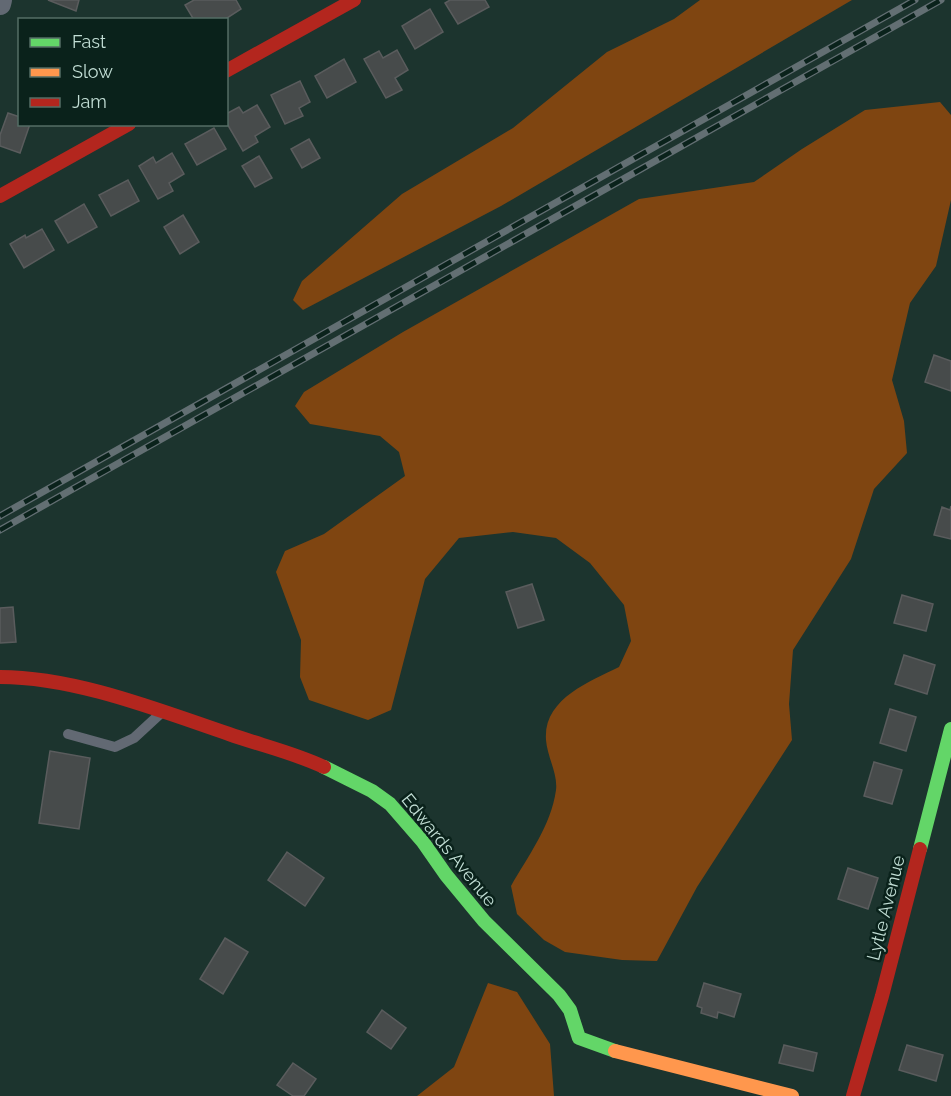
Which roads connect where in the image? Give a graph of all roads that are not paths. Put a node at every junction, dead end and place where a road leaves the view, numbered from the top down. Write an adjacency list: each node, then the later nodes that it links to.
1 (2, 0): 3 (street)
2 (354, 0): 4 (street)
3 (0, 4)
4 (228, 69)
5 (125, 126): 6 (street)
6 (0, 196)
7 (0, 677): 8 (street, Edwards Avenue)
8 (162, 712): 10 (lane); 11 (street, Edwards Avenue)
9 (951, 729): 12 (street, Lytle Avenue)
10 (68, 734)
11 (792, 1096)
12 (854, 1096)

